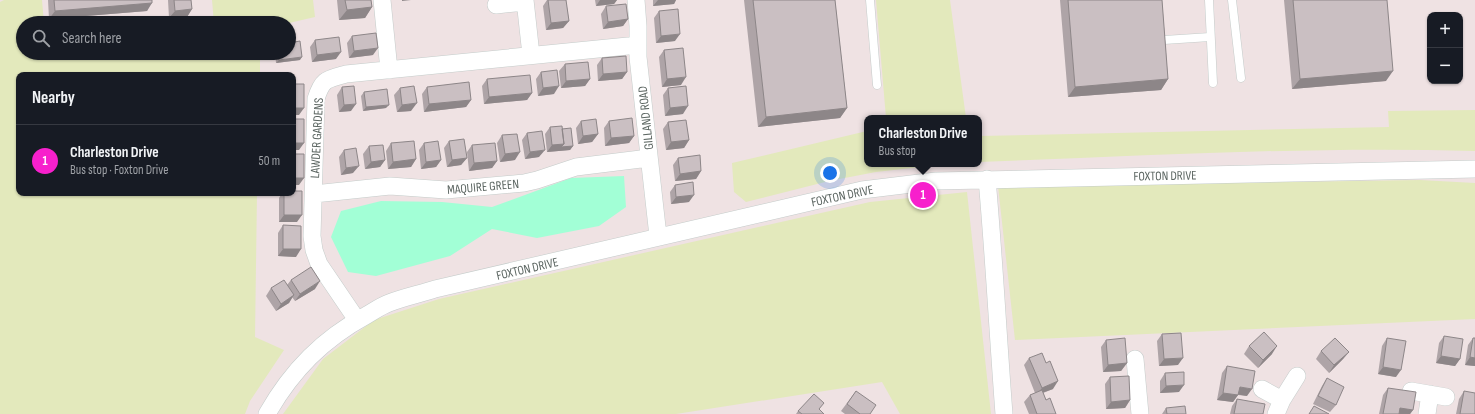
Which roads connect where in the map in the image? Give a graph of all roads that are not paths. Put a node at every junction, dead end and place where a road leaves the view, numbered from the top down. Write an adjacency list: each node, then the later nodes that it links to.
1 (382, 0): 12 (street)
2 (636, 0): 10 (street, GILLAND ROAD)
3 (870, 0): 15 (lane)
4 (1209, 0): 8 (lane)
5 (1232, 0): 13 (lane)
6 (525, 1): 7 (street); 11 (street)
7 (496, 5)
8 (1210, 38): 9 (lane); 14 (lane)
9 (1164, 40)
10 (638, 45): 11 (street, LAWDER GARDENS); 16 (street, GILLAND ROAD)
11 (531, 55): 12 (street, LAWDER GARDENS)
12 (389, 70): 19 (street, LAWDER GARDENS)
13 (1241, 78)
14 (1213, 82)
15 (877, 85)
16 (649, 158): 19 (street, MAQUIRE GREEN); 20 (street, GILLAND ROAD)
17 (1475, 169): 18 (street, FOXTON DRIVE)
18 (987, 179): 20 (street, FOXTON DRIVE); 28 (street)
19 (314, 194): 21 (street, LAWDER GARDENS)
20 (658, 236): 21 (street, FOXTON DRIVE)
21 (357, 320): 27 (street, FOXTON DRIVE)
22 (1135, 359): 29 (street)
23 (1297, 376): 26 (street)
24 (1262, 389): 26 (street)
25 (1411, 391): 30 (street)
26 (1279, 407)
27 (267, 414)
28 (1004, 414)
29 (1140, 414)
30 (1427, 414)

